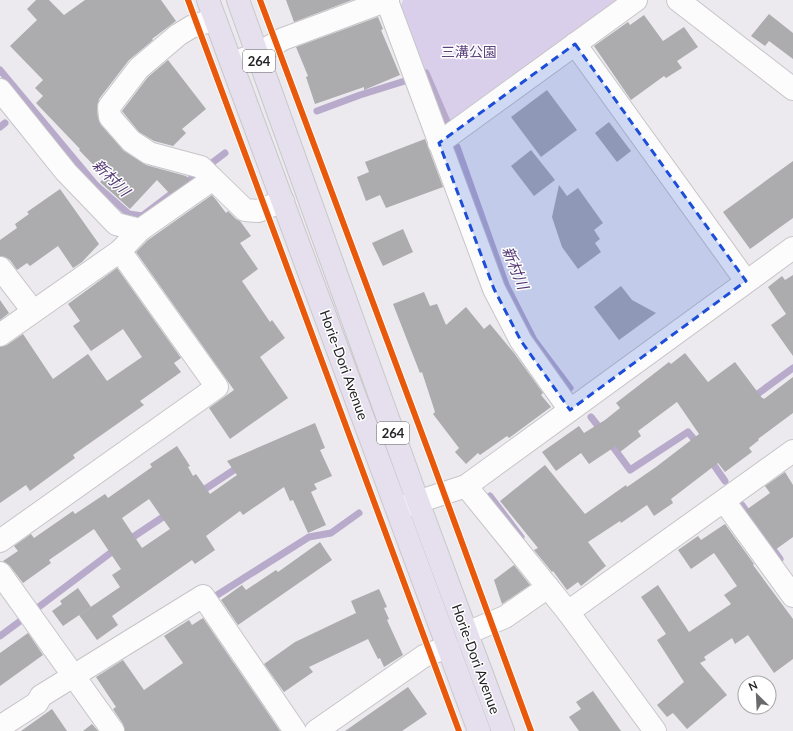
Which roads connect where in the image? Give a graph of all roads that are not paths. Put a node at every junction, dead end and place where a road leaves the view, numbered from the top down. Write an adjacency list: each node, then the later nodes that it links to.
1 (238, 0): 7 (highway, Horie-Dori Avenue / 264)
2 (388, 0): 7 (street); 11 (street)
3 (636, 0): 6 (street)
4 (678, 0): 9 (street)
5 (212, 10): 8 (highway, Horie-Dori Avenue / 264); 12 (street)
6 (574, 44): 11 (street); 18 (street)
7 (257, 54): 8 (street); 25 (highway, Horie-Dori Avenue / 264)
8 (232, 63): 13 (highway, Horie-Dori Avenue / 264)
9 (793, 89)
10 (0, 90): 14 (street)
11 (439, 143): 21 (street)
12 (207, 173): 13 (street); 14 (street)
13 (283, 201): 26 (highway, Horie-Dori Avenue / 264)
14 (140, 230): 16 (street)
15 (793, 248): 18 (street)
16 (120, 251): 19 (street); 27 (street)
17 (0, 268): 19 (street)
18 (746, 281): 21 (street)
19 (32, 311): 20 (street)
20 (0, 335)
21 (570, 410): 23 (street)
22 (793, 451): 24 (street)
23 (466, 486): 25 (street); 30 (street)
24 (724, 501): 29 (street); 32 (street)
25 (418, 502): 26 (street); 33 (highway, Horie-Dori Avenue / 264)
26 (397, 509): 34 (highway, Horie-Dori Avenue / 264)
27 (0, 541)
28 (0, 573): 35 (street)
29 (787, 573): 31 (street)
30 (548, 587): 32 (street); 33 (street)
31 (793, 596)
32 (568, 612): 42 (street)
33 (466, 633): 41 (highway, Horie-Dori Avenue / 264)
34 (448, 647): 39 (street); 40 (highway, Horie-Dori Avenue / 264)
35 (73, 676): 36 (street); 37 (street); 38 (street)
36 (6, 723)
37 (113, 731)
38 (295, 731)
39 (316, 731)
40 (479, 731)
41 (503, 731)
42 (654, 731)

